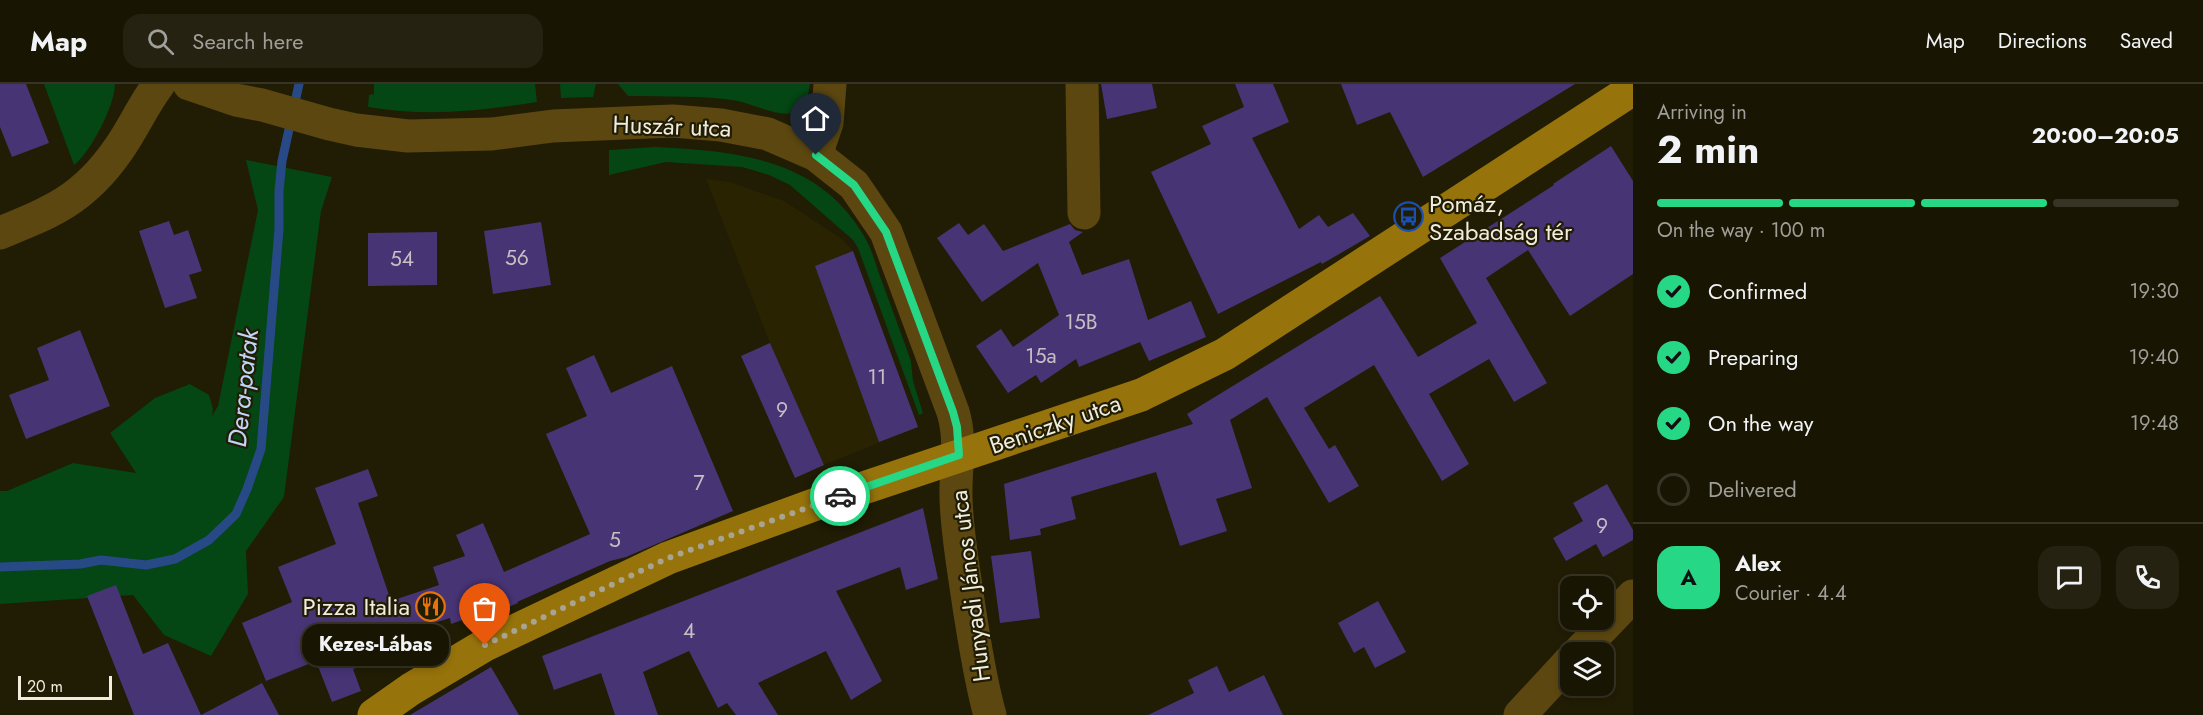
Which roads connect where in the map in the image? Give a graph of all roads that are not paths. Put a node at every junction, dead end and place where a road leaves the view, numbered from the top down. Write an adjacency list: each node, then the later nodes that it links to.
1 (159, 84): 8 (street)
2 (189, 84): 6 (street, Huszár utca)
3 (830, 84): 6 (street)
4 (1082, 84): 7 (street)
5 (1633, 89): 9 (main road, Beniczky utca)
6 (816, 155): 9 (street, Huszár utca)
7 (1084, 213)
8 (0, 233)
9 (959, 455): 13 (main road, Beniczky utca); 14 (street, Hunyadi János utca)
10 (1633, 596): 11 (street)
11 (1589, 642)
12 (1560, 673): 15 (street)
13 (374, 715)
14 (990, 715)
15 (1520, 715)

